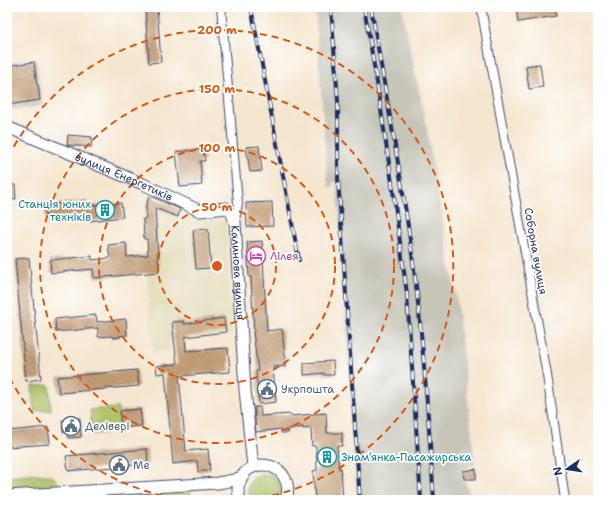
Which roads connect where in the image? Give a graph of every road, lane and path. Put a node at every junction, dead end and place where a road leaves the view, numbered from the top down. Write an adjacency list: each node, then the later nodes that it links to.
1 (221, 7): 4 (street, Калинова вулиця)
2 (481, 7): 10 (street, Соборна вулиця)
3 (7, 127): 4 (street, вулиця Енергетиків)
4 (235, 222): 5 (street, Калинова вулиця)
5 (252, 467): 6 (street); 9 (street)
6 (241, 477): 7 (street); 8 (street)
7 (7, 496)
8 (240, 500)
9 (286, 500)
10 (565, 500)

